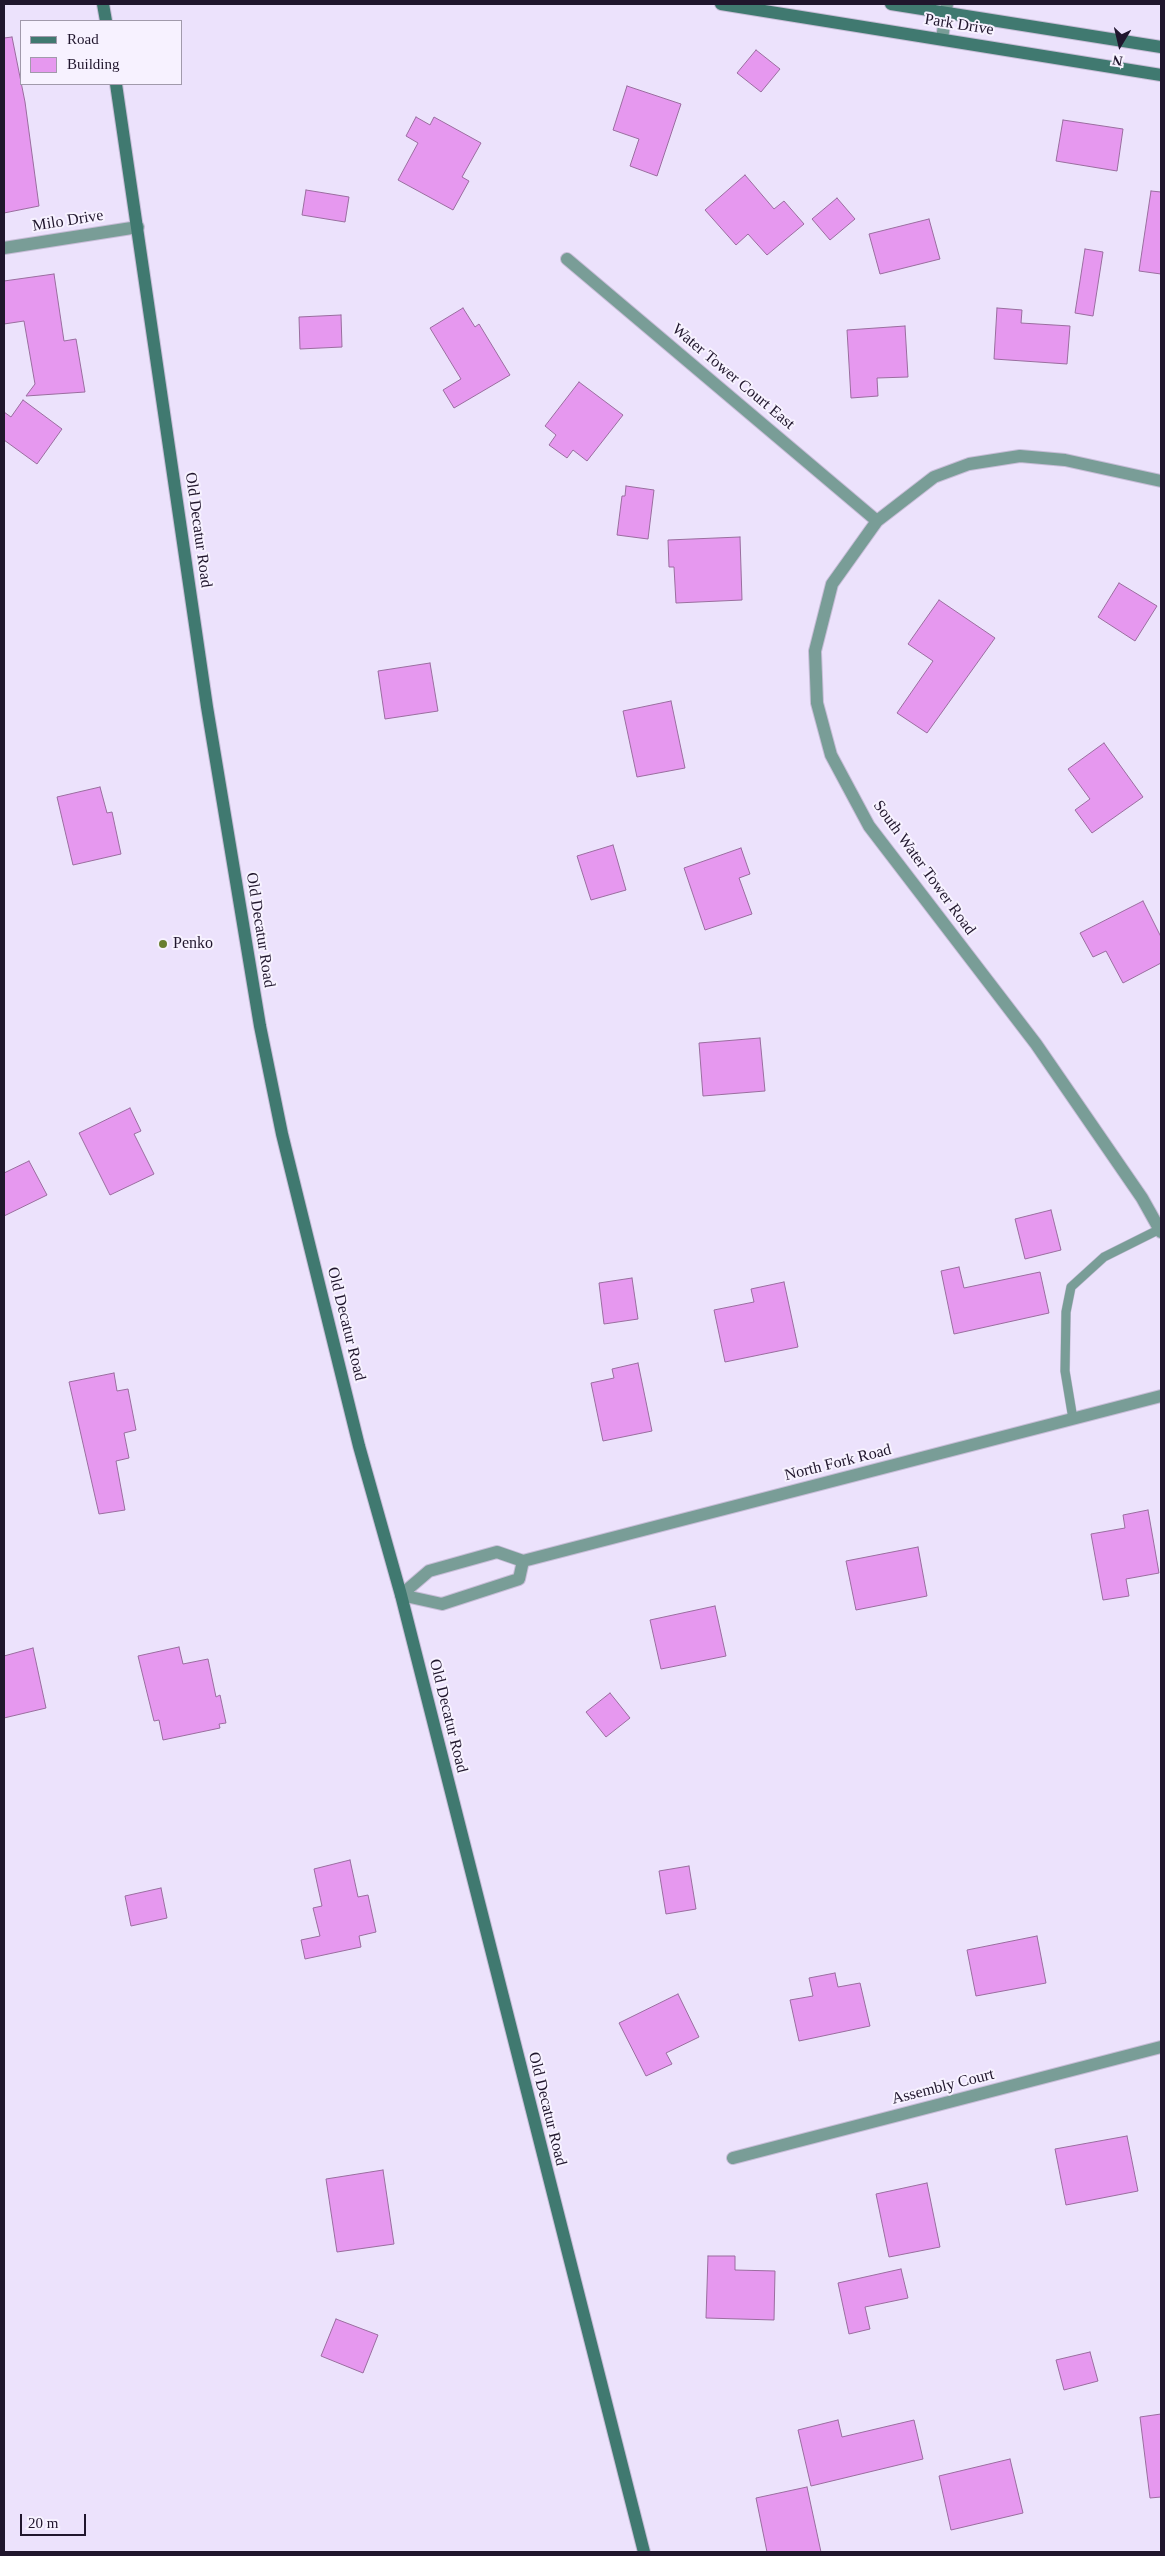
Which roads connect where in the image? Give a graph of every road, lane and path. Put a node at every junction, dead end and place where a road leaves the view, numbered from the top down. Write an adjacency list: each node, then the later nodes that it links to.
1 (103, 4): 5 (street)
2 (722, 4): 6 (street, Park Drive)
3 (891, 4): 4 (street, Park Drive)
4 (947, 8): 6 (street); 7 (street, Park Drive)
5 (106, 20)
6 (942, 39): 8 (street, Park Drive)
7 (1161, 47)
8 (1161, 75)
9 (116, 85): 10 (street, Old Decatur Road)
10 (138, 227): 11 (street, Milo Drive); 19 (street, Old Decatur Road)
11 (4, 248)
12 (567, 259): 14 (street, Water Tower Court East)
13 (1161, 481): 14 (street, South Water Tower Road)
14 (877, 521): 15 (street, South Water Tower Road)
15 (1160, 1230): 17 (lane)
16 (1161, 1396): 17 (street, North Fork Road)
17 (1073, 1419): 18 (street, North Fork Road)
18 (523, 1561): 19 (street); 19 (street)
19 (401, 1595): 22 (street, Old Decatur Road)
20 (1161, 2047): 21 (street, Assembly Court)
21 (733, 2158)
22 (644, 2552)

